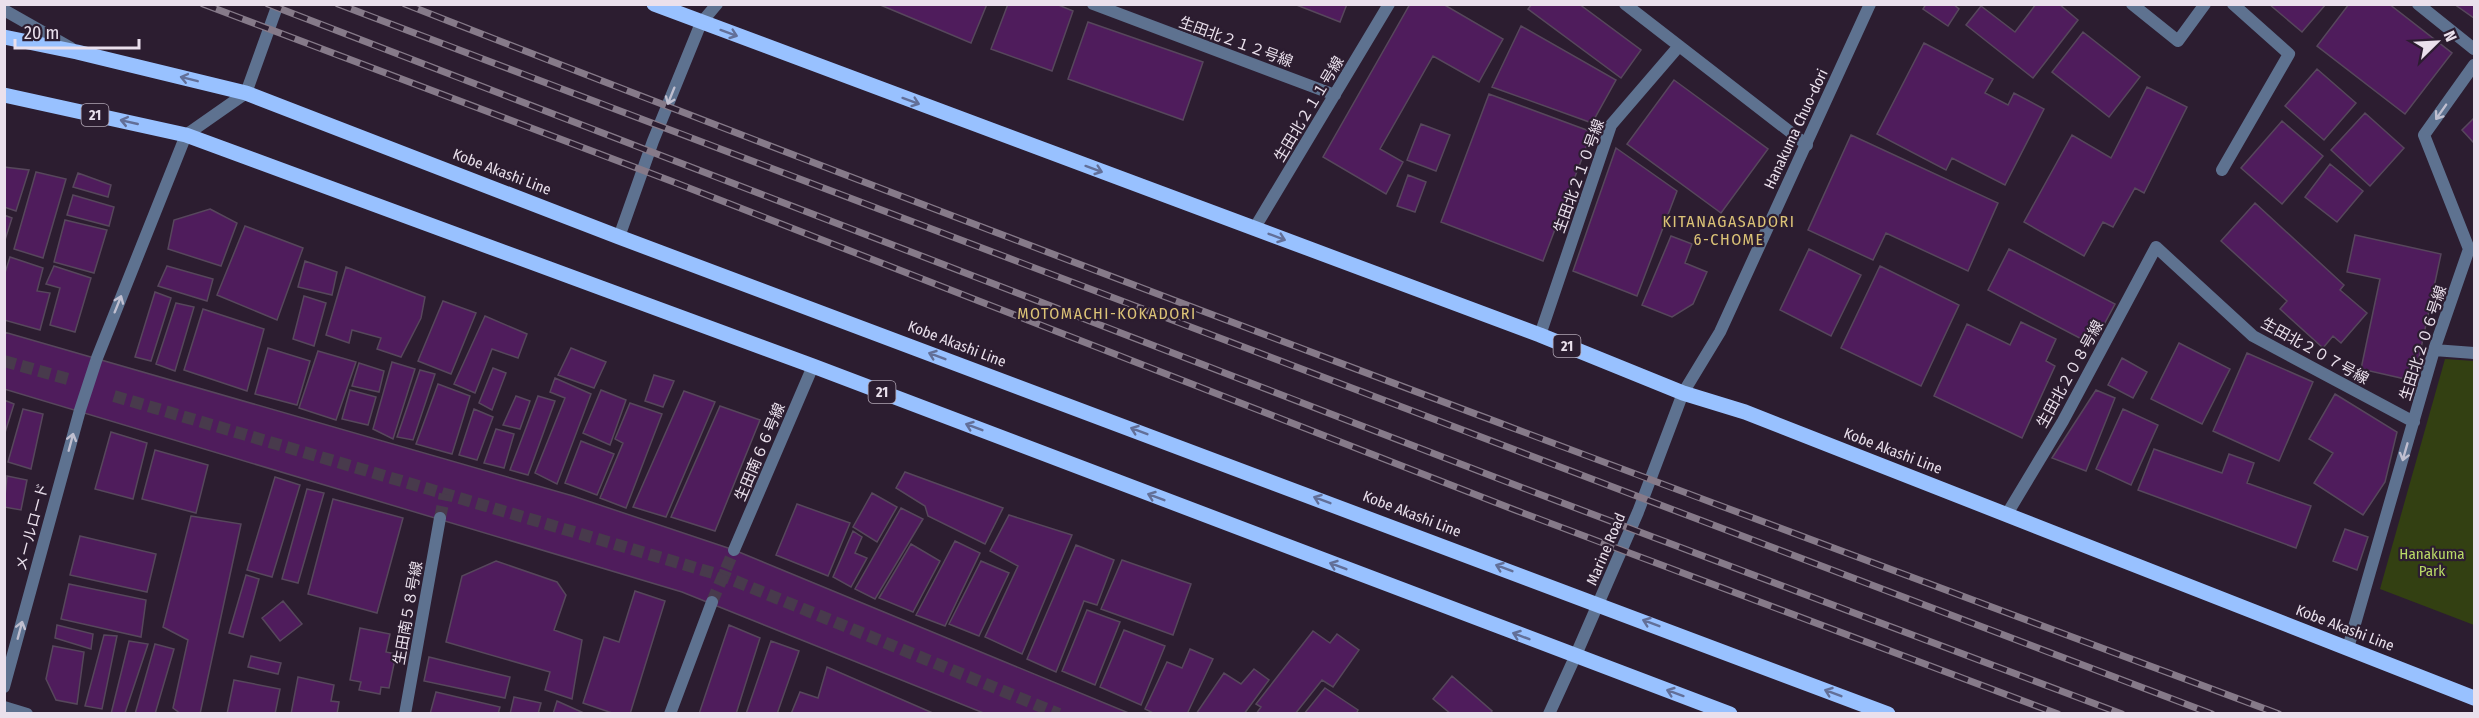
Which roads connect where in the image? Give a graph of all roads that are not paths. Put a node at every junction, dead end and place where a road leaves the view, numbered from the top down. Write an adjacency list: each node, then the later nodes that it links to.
1 (278, 4): 19 (street)
2 (654, 4): 13 (main road, Kobe Akashi Line / 21)
3 (717, 4): 13 (street)
4 (1093, 4): 21 (street, 生田北２１２号線)
5 (1389, 4): 21 (street, 生田北２１１号線)
6 (1625, 4): 15 (street)
7 (1870, 4): 23 (street, Hanakuma Chuo-dori)
8 (2132, 4): 9 (street)
9 (2205, 4)
10 (2233, 4): 24 (street)
11 (2418, 4): 16 (street)
12 (4, 9): 17 (street)
13 (701, 23): 25 (main road, Kobe Akashi Line / 21, one-way to 25); 26 (street, one-way to 26)
14 (4, 37): 17 (main road, Kobe Akashi Line)
15 (1679, 46): 23 (street); 28 (street, 生田北２１０号線)
16 (2475, 49)
17 (77, 52): 19 (main road, Kobe Akashi Line, one-way to 17)
18 (2475, 65): 29 (street, 生田北２０６号線, one-way to 29)
19 (246, 93): 22 (street); 26 (main road, Kobe Akashi Line)
20 (4, 95): 22 (main road, 21, one-way to 20)
21 (1335, 95): 25 (street, 生田北２１１号線)
22 (186, 135): 31 (main road, 21); 41 (street, メールロード, one-way to 22)
23 (1807, 145): 32 (street, Hanakuma Chuo-dori)
24 (2222, 170)
25 (1254, 229): 28 (main road, Kobe Akashi Line / 21, one-way to 28)
26 (619, 237): 38 (main road, Kobe Akashi Line, one-way to 26)
27 (2156, 247): 33 (street, 生田北２０７号線); 34 (street, 生田北２０８号線)
28 (1540, 335): 32 (main road, Kobe Akashi Line / 21)
29 (2434, 350): 30 (street); 33 (street, 生田北２０６号線)
30 (2475, 353)
31 (813, 366): 36 (street, 生田南６６号線); 40 (main road, 21, one-way to 31)
32 (1683, 393): 34 (main road, Kobe Akashi Line / 21); 38 (street, Marine Road)
33 (2414, 422): 39 (street, 生田北２０６号線, one-way to 39)
34 (2007, 514): 39 (main road, Kobe Akashi Line / 21)
35 (440, 518): 45 (street, 生田南５８号線)
36 (734, 550)
37 (712, 603): 46 (street)
38 (1599, 603): 40 (street, Marine Road); 49 (main road, Kobe Akashi Line, one-way to 38)
39 (2348, 648): 42 (main road, Kobe Akashi Line / 21)
40 (1575, 657): 47 (street, Marine Road); 48 (main road, 21, one-way to 40)
41 (4, 687)
42 (2475, 698)
43 (4, 707): 44 (street)
44 (27, 714)
45 (405, 714)
46 (670, 714)
47 (1549, 714)
48 (1730, 714)
49 (1888, 714)

